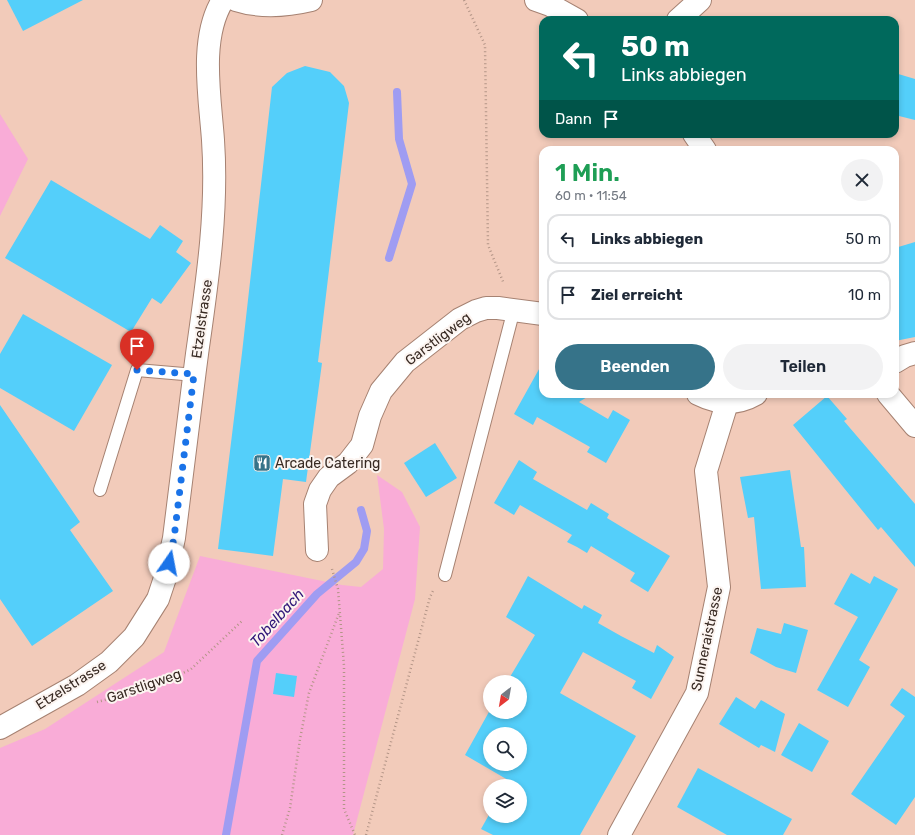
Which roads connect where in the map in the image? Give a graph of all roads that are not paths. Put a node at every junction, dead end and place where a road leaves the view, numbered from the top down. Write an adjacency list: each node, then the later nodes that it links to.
1 (223, 0): 12 (street, Etzelstrasse)
2 (236, 0): 3 (street)
3 (311, 0)
4 (536, 0): 6 (street)
5 (700, 0): 7 (street)
6 (570, 16)
7 (682, 16)
8 (514, 309): 9 (street, Garstligweg); 19 (street, Garstligweg); 20 (lane)
9 (539, 313)
10 (915, 353): 11 (street)
11 (899, 360)
12 (194, 374): 18 (lane); 21 (street, Etzelstrasse)
13 (708, 398): 16 (street)
14 (750, 398): 16 (street)
15 (891, 398): 17 (street)
16 (727, 403): 22 (street, Sunneraistrasse)
17 (915, 426)
18 (100, 490)
19 (325, 558)
20 (445, 575)
21 (0, 728)
22 (619, 835)

